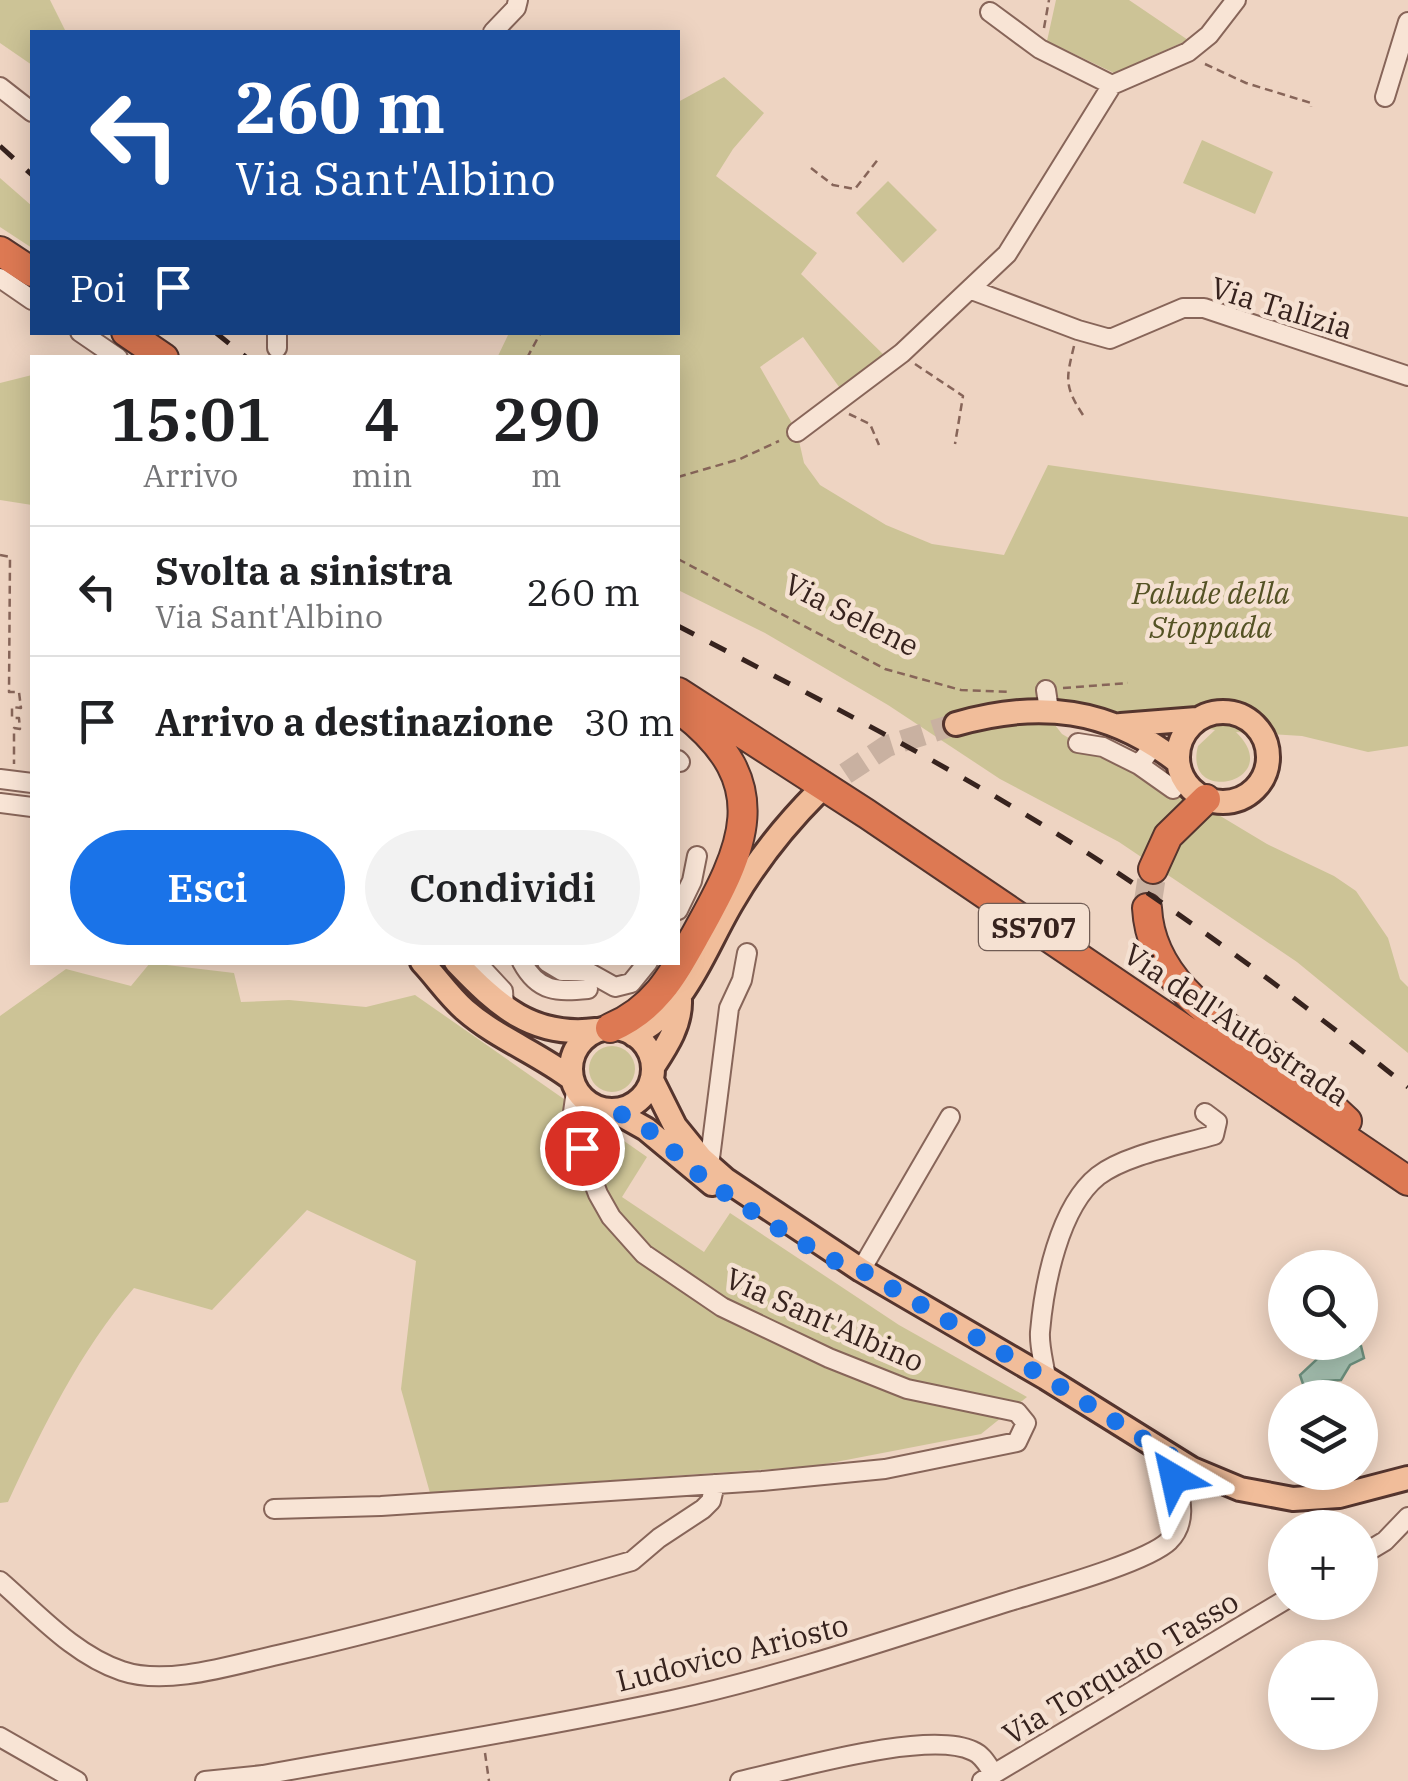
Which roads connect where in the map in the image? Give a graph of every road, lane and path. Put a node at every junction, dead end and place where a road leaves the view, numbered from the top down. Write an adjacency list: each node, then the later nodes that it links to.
1 (518, 0): 6 (street)
2 (1049, 0): 7 (path)
3 (1236, 0): 8 (street)
4 (990, 12): 7 (street)
5 (1408, 22): 11 (street)
6 (495, 30)
7 (1040, 49): 9 (street)
8 (1188, 52): 9 (street); 12 (path)
9 (1112, 85): 19 (street)
10 (0, 86): 13 (street)
11 (1386, 97)
12 (1312, 106)
13 (30, 110)
14 (880, 158): 15 (path)
15 (811, 168)
16 (0, 251): 17 (highway)
17 (30, 271)
18 (0, 278): 20 (street)
19 (972, 290): 21 (street, Via Talizia); 24 (street)
20 (30, 299)
21 (1078, 330): 27 (street, Via Talizia); 29 (path)
22 (84, 335): 25 (street)
23 (130, 335): 26 (highway)
24 (902, 353): 28 (street); 31 (path)
25 (114, 355)
26 (160, 355)
27 (1408, 376)
28 (840, 402): 30 (street); 32 (path)
29 (1082, 414)
30 (797, 432): 33 (path)
31 (955, 444)
32 (879, 445)
33 (680, 477)
34 (0, 555): 47 (path)
35 (680, 560): 38 (path, Via Selene)
36 (1128, 683): 38 (path, Via Selene)
37 (680, 693): 79 (highway, Via dell'Autostrada / SS707)
38 (1047, 700): 41 (main road); 42 (main road)
39 (680, 710): 58 (highway)
40 (1197, 719): 42 (main road); 45 (main road); 50 (main road)
41 (956, 724)
42 (1121, 725): 44 (main road)
43 (1078, 744): 46 (street)
44 (1154, 745): 45 (main road); 46 (street)
45 (1178, 762): 50 (main road)
46 (1140, 765): 48 (street)
47 (15, 781)
48 (1174, 790)
49 (818, 792): 67 (main road)
50 (1206, 799): 54 (highway)
51 (0, 802): 52 (street)
52 (30, 807)
53 (698, 856): 55 (street)
54 (1153, 869)
55 (680, 906)
56 (1147, 908): 79 (highway)
57 (747, 953): 75 (street)
58 (680, 962)
59 (425, 965): 71 (main road)
60 (459, 965): 68 (main road)
61 (479, 965): 68 (street)
62 (524, 965): 66 (street)
63 (553, 965): 66 (street)
64 (646, 965): 66 (street)
65 (678, 965): 69 (highway)
66 (583, 968)
67 (680, 997): 69 (main road); 70 (main road)
68 (504, 1006): 69 (main road)
69 (615, 1031): 70 (main road); 71 (main road)
70 (652, 1074): 72 (main road); 76 (main road)
71 (574, 1085): 72 (main road); 77 (street, Via Sant'Albino)
72 (608, 1110): 77 (street); 80 (main road)
73 (1205, 1113): 81 (street)
74 (950, 1117): 80 (street)
75 (716, 1128): 76 (street); 78 (street)
76 (690, 1145): 78 (main road)
77 (582, 1148): 84 (street, Via Sant'Albino)
78 (709, 1166): 80 (main road)
79 (1398, 1174)
80 (861, 1270): 81 (main road)
81 (1046, 1378): 82 (main road)
82 (1171, 1456): 83 (main road); 90 (street, Ludovico Ariosto)
83 (1408, 1479)
84 (714, 1484): 85 (street, Via Sant'Albino); 88 (street)
85 (274, 1509)
86 (1408, 1517): 87 (street)
87 (1378, 1545)
88 (0, 1581)
89 (1268, 1610): 92 (street, Via Torquato Tasso)
90 (482, 1736): 94 (street, Ludovico Ariosto); 95 (path)
91 (0, 1737): 93 (street)
92 (988, 1778): 96 (street)
93 (77, 1781)
94 (204, 1781)
95 (490, 1781)
96 (740, 1781)

